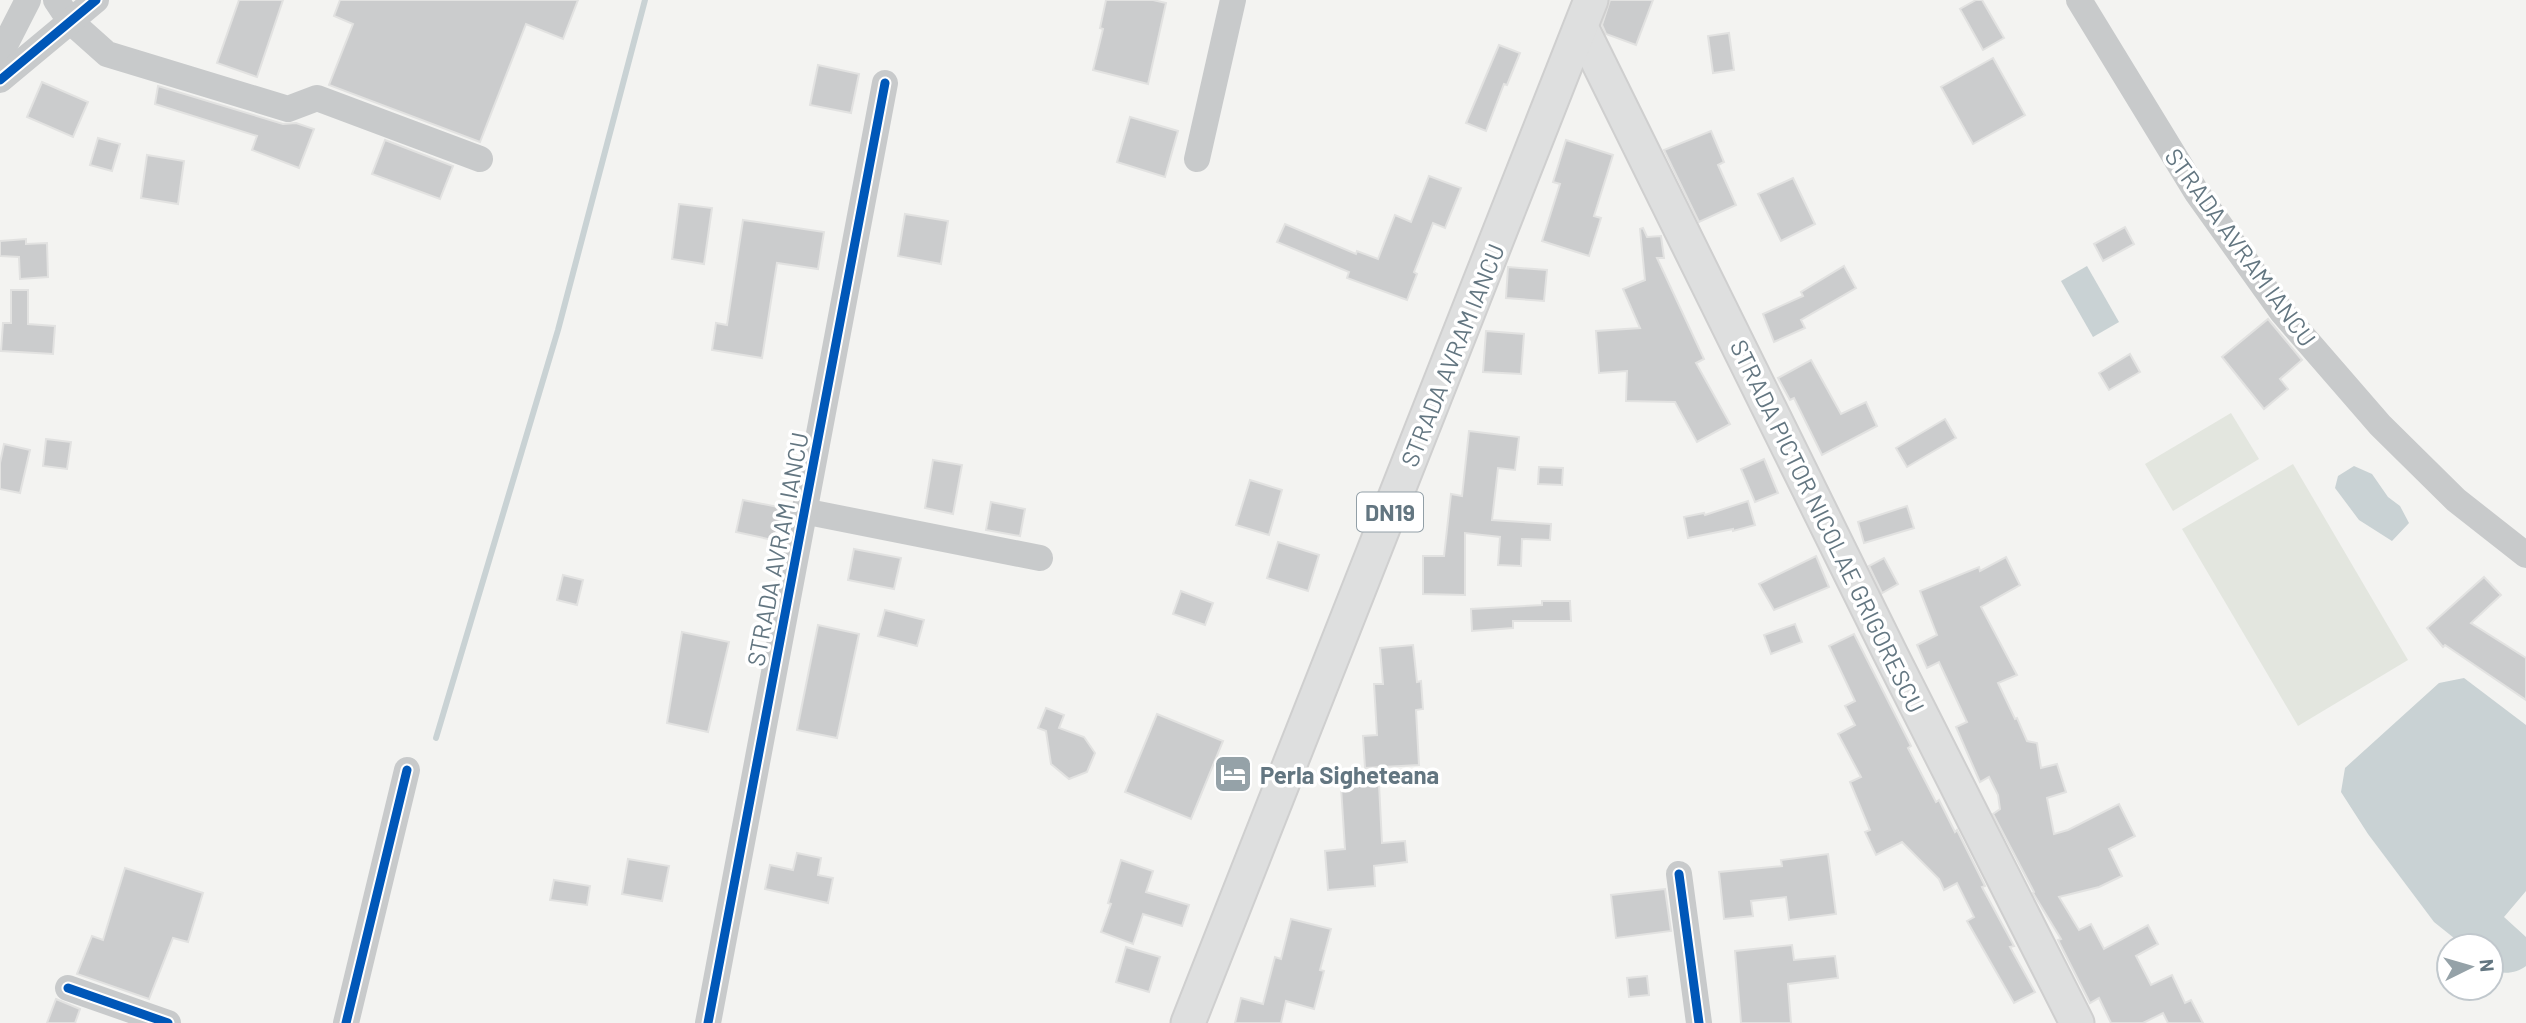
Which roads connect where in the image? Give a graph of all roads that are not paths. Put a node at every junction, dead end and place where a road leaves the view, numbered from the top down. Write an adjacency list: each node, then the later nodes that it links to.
1 (28, 0): 7 (street)
2 (96, 0): 5 (street)
3 (1233, 0): 10 (street)
4 (2079, 0): 12 (street, STRADA AVRAM IANCU)
5 (63, 10): 7 (street); 9 (street)
6 (1586, 13): 20 (main road, STRADA AVRAM IANCU / DN19); 22 (main road, STRADA PICTOR NICOLAE GRIGORESCU)
7 (1, 78)
8 (885, 83): 11 (street, STRADA AVRAM IANCU)
9 (480, 159)
10 (1197, 159)
11 (803, 511): 13 (street); 19 (street, STRADA AVRAM IANCU)
12 (2526, 555)
13 (1040, 558)
14 (407, 770): 18 (street)
15 (1679, 874): 21 (street)
16 (68, 988): 17 (street)
17 (168, 1023)
18 (346, 1023)
19 (708, 1023)
20 (1188, 1023)
21 (1699, 1023)
22 (2077, 1023)

